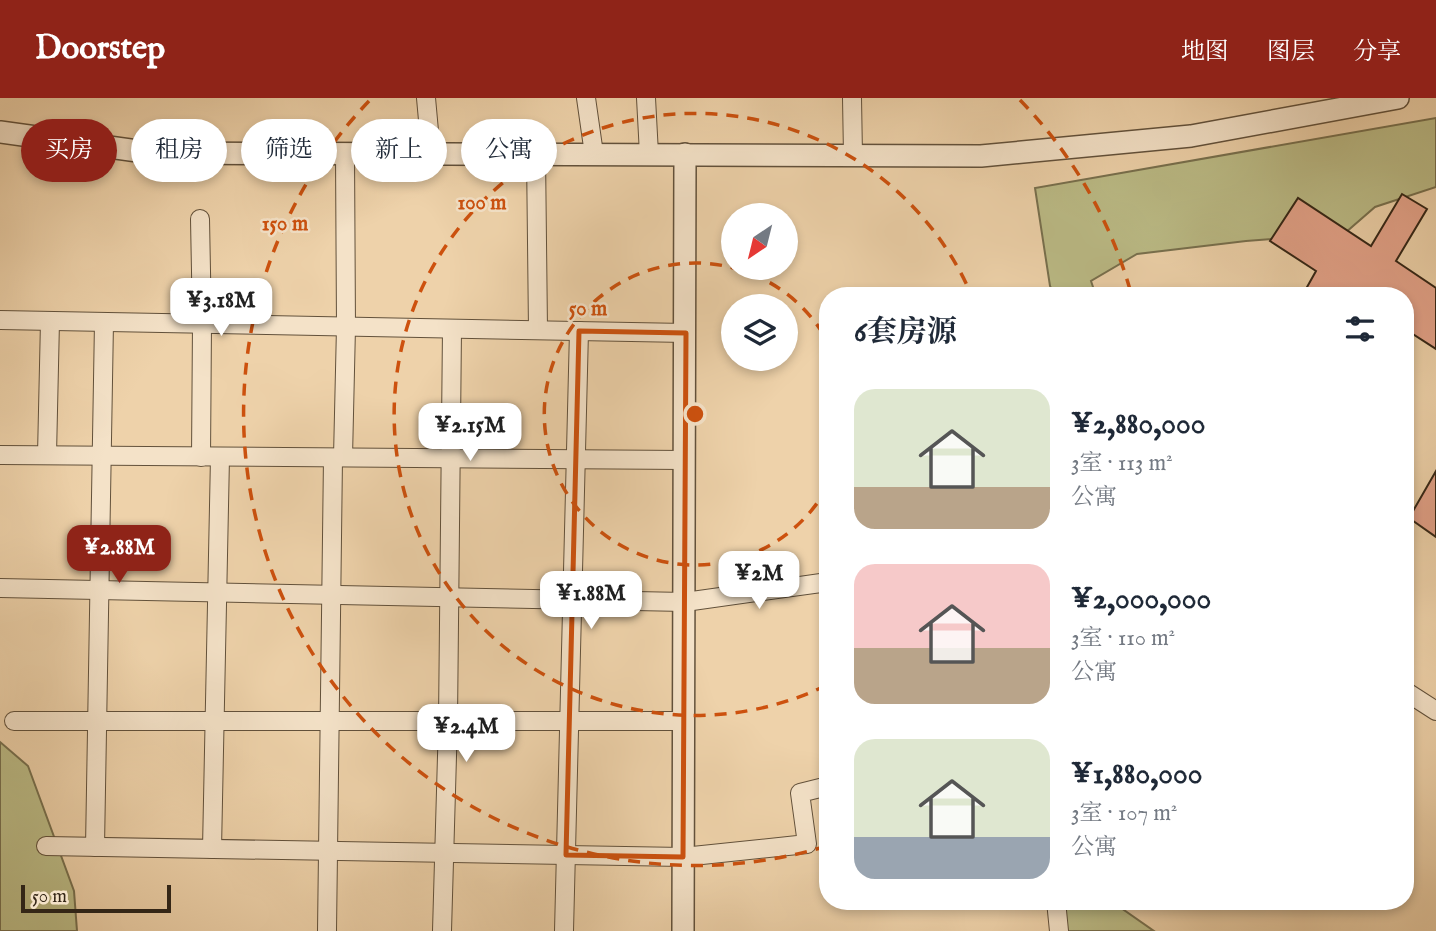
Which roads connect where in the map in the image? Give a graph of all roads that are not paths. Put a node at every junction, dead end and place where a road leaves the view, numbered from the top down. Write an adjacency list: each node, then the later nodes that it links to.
1 (426, 98): 6 (street)
2 (586, 98): 10 (street)
3 (646, 98): 12 (street)
4 (852, 98): 14 (street)
5 (1398, 98): 14 (street)
6 (428, 119)
7 (0, 132): 8 (street)
8 (345, 153): 9 (street); 21 (street)
9 (351, 153)
10 (594, 153): 11 (street); 12 (street)
11 (557, 154)
12 (649, 154): 13 (street)
13 (685, 154): 14 (street); 25 (street)
14 (853, 155)
15 (536, 182): 23 (street)
16 (200, 219): 20 (street)
17 (0, 320): 18 (street)
18 (50, 321): 19 (street); 27 (street)
19 (104, 322): 20 (street); 28 (street)
20 (202, 324): 21 (street); 29 (street)
21 (346, 327): 22 (street); 31 (street)
22 (452, 328): 23 (street); 32 (street)
23 (538, 330): 24 (street)
24 (579, 331): 25 (street); 33 (street)
25 (686, 332): 34 (street)
26 (0, 455): 27 (street)
27 (47, 455): 28 (street)
28 (102, 456): 29 (street); 37 (street)
29 (201, 457): 30 (street)
30 (220, 457): 31 (street); 38 (street)
31 (338, 457): 32 (street); 39 (street)
32 (451, 459): 33 (street); 40 (street)
33 (576, 459): 34 (street); 41 (street)
34 (685, 460): 42 (street)
35 (819, 583): 42 (street)
36 (0, 588): 37 (street)
37 (99, 590): 38 (street); 46 (street)
38 (216, 592): 39 (street); 47 (street)
39 (333, 595): 40 (street); 48 (street)
40 (449, 597): 41 (street); 49 (street)
41 (572, 600): 42 (street); 50 (street)
42 (685, 602): 51 (street)
43 (1414, 697): 44 (street)
44 (1436, 711)
45 (14, 721): 46 (street)
46 (97, 721): 47 (street); 54 (street)
47 (213, 721): 48 (street); 55 (street)
48 (331, 721): 49 (street); 56 (street)
49 (448, 721): 50 (street); 57 (street)
50 (569, 721): 51 (street); 58 (street)
51 (684, 721): 59 (street)
52 (819, 788): 59 (street)
53 (46, 846): 54 (street)
54 (95, 847): 55 (street)
55 (212, 849): 56 (street)
56 (328, 851): 57 (street); 61 (street)
57 (444, 853): 58 (street); 62 (street)
58 (566, 855): 59 (street); 63 (street)
59 (683, 857): 64 (street)
60 (1057, 910): 65 (street)
61 (327, 931)
62 (442, 931)
63 (564, 931)
64 (683, 931)
65 (1059, 931)

